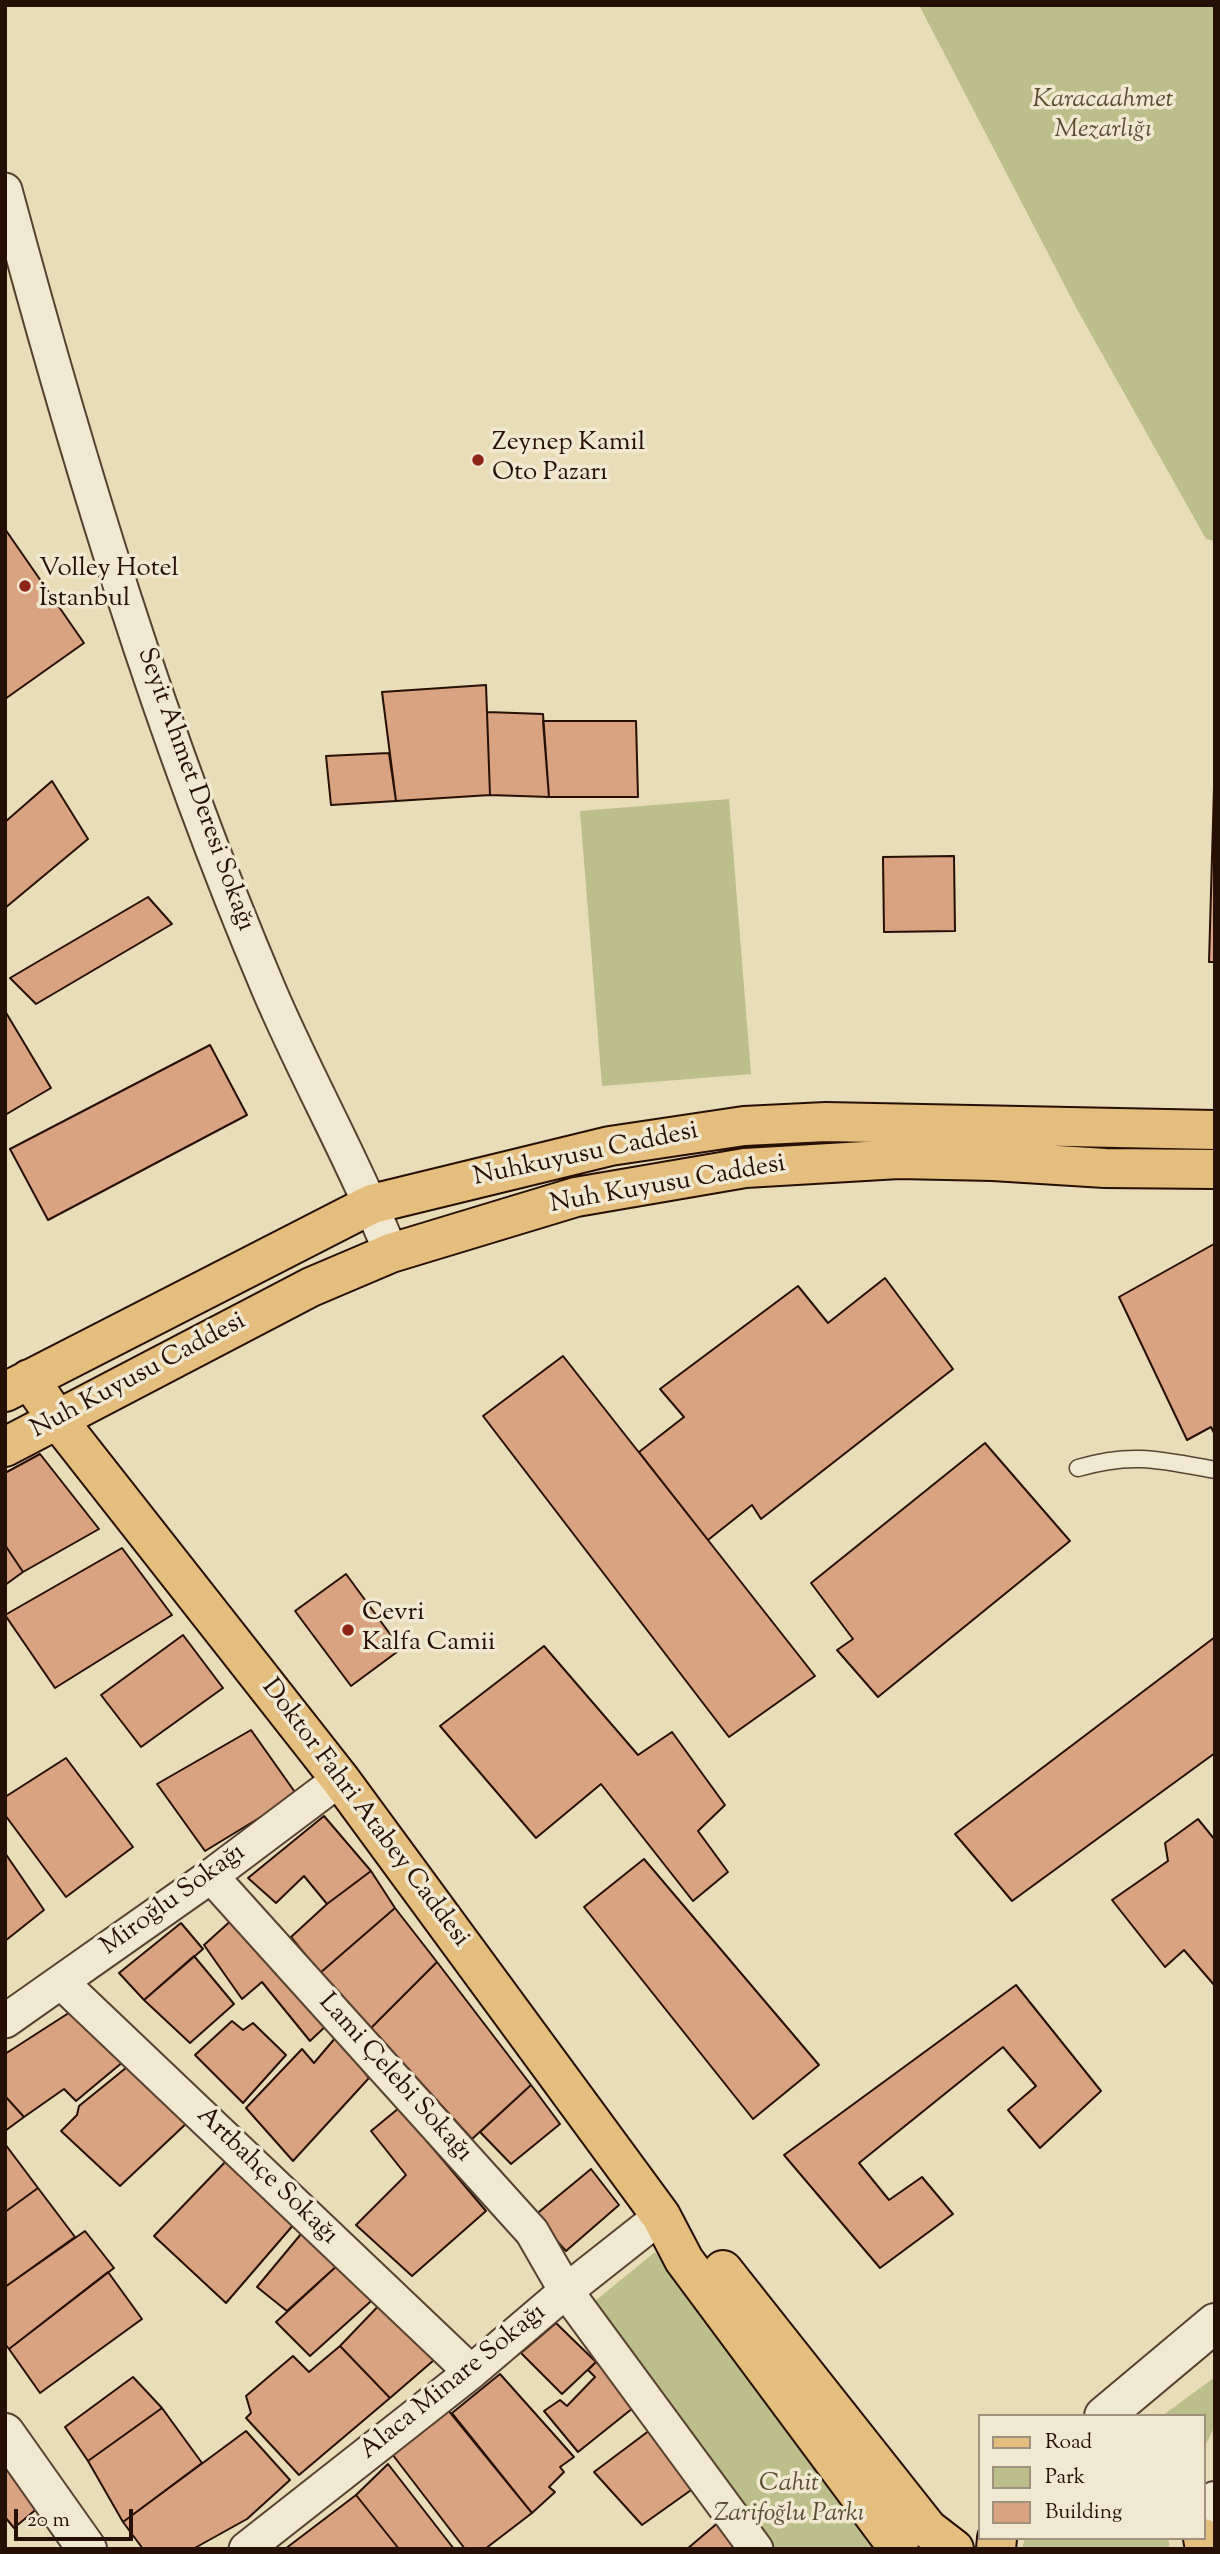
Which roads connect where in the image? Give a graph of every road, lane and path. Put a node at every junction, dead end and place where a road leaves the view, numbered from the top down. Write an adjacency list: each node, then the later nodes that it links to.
1 (5, 190): 4 (street, Seyit Ahmet Deresi Sokağı)
2 (1215, 1130): 4 (main road, Nuhkuyusu Caddesi)
3 (1215, 1169): 5 (main road, Nuh Kuyusu Caddesi)
4 (372, 1203): 5 (street, Seyit Ahmet Deresi Sokağı); 6 (main road, Nuhkuyusu Caddesi)
5 (391, 1253): 7 (main road, Nuh Kuyusu Caddesi)
6 (17, 1385): 7 (main road, Doktor Fahri Atabey Caddesi)
7 (57, 1419): 8 (main road, Nuh Kuyusu Caddesi); 11 (main road, Doktor Fahri Atabey Caddesi)
8 (5, 1447)
9 (1078, 1468): 10 (lane)
10 (1215, 1470)
11 (341, 1779): 12 (street, Miroğlu Sokağı); 15 (main road, Doktor Fahri Atabey Caddesi)
12 (211, 1876): 13 (street, Miroğlu Sokağı); 16 (street, Lami Çelebi Sokağı)
13 (61, 1982): 14 (street, Miroğlu Sokağı); 18 (street, Artbahçe Sokağı)
14 (5, 2021)
15 (661, 2216): 16 (street, Alaca Minare Sokağı); 26 (main road, Doktor Fahri Atabey Caddesi); 27 (main road, Doktor Fahri Atabey Caddesi)
16 (566, 2291): 18 (street, Alaca Minare Sokağı); 25 (street, Lami Çelebi Sokağı)
17 (1215, 2323): 19 (street)
18 (471, 2372): 24 (street, Alaca Minare Sokağı)
19 (1106, 2414)
20 (5, 2433): 23 (street)
21 (1215, 2501): 22 (street)
22 (1206, 2520)
23 (87, 2549)
24 (246, 2549)
25 (757, 2549)
26 (899, 2549)
27 (954, 2549)

